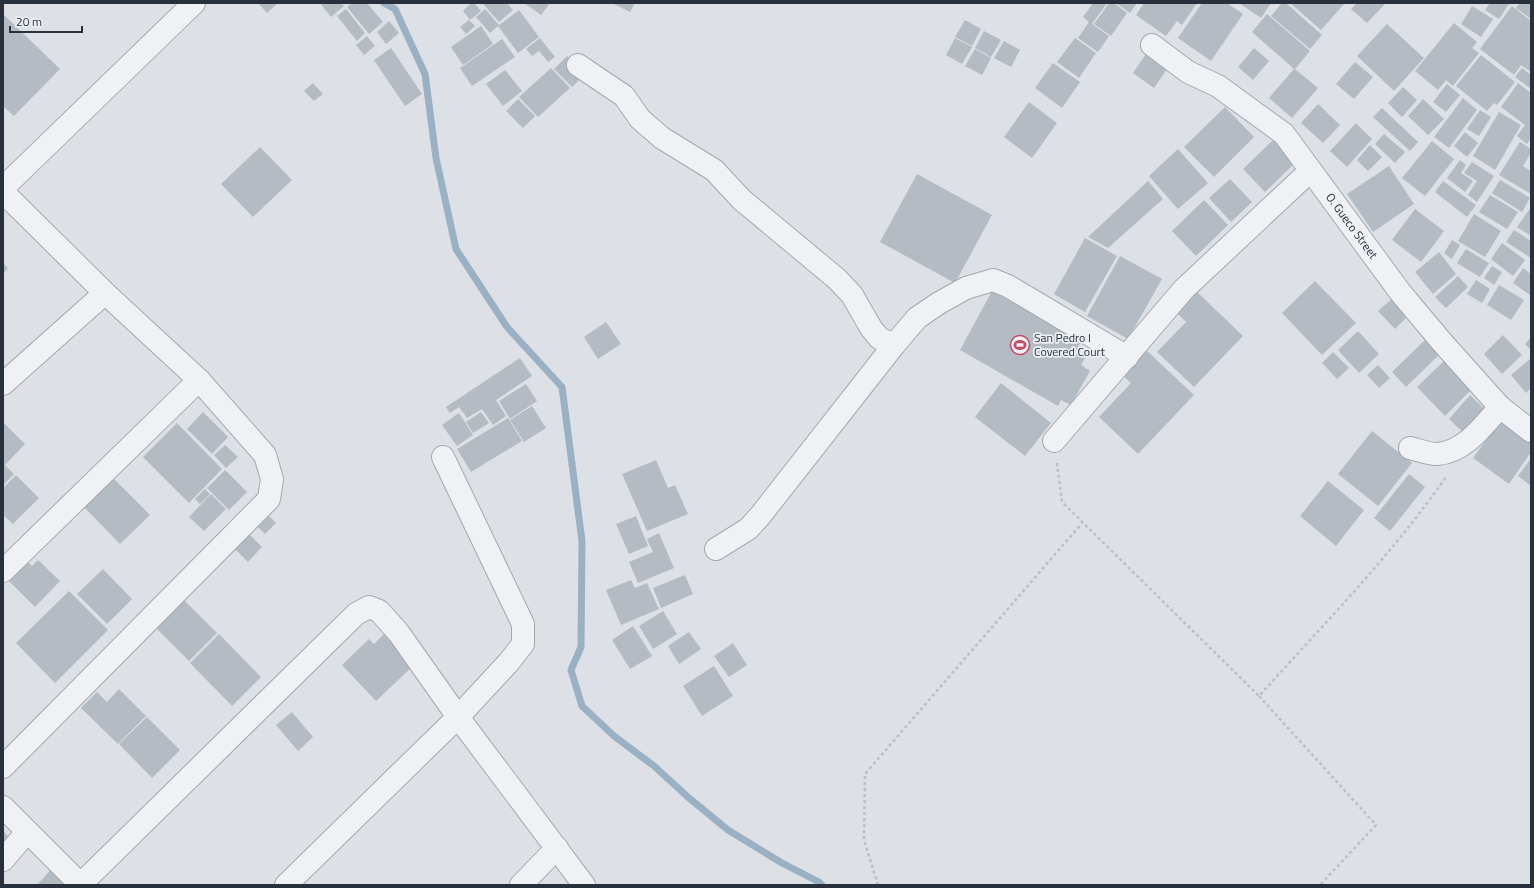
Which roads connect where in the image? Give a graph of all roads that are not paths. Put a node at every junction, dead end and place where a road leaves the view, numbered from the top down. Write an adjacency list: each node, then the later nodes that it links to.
1 (194, 3): 5 (street)
2 (1152, 45): 4 (street, O. Gueco Street)
3 (578, 65): 8 (street)
4 (1310, 171): 9 (street); 12 (street, O. Gueco Street)
5 (3, 188)
6 (3, 192): 7 (street)
7 (105, 293): 10 (street); 11 (street)
8 (894, 345): 9 (street); 17 (street)
9 (1127, 357): 14 (street)
10 (199, 380): 18 (street); 20 (street)
11 (3, 384)
12 (1500, 407): 13 (street, O. Gueco Street); 15 (street)
13 (1531, 431)
14 (1054, 441)
15 (1410, 448)
16 (443, 457): 19 (street)
17 (716, 548)
18 (3, 571)
19 (458, 717): 23 (street); 25 (street); 26 (street)
20 (3, 768)
21 (3, 807): 22 (street)
22 (27, 832): 24 (street); 25 (street)
23 (558, 848): 27 (street); 28 (street)
24 (3, 860)
25 (81, 885)
26 (286, 885)
27 (521, 885)
28 (584, 885)

